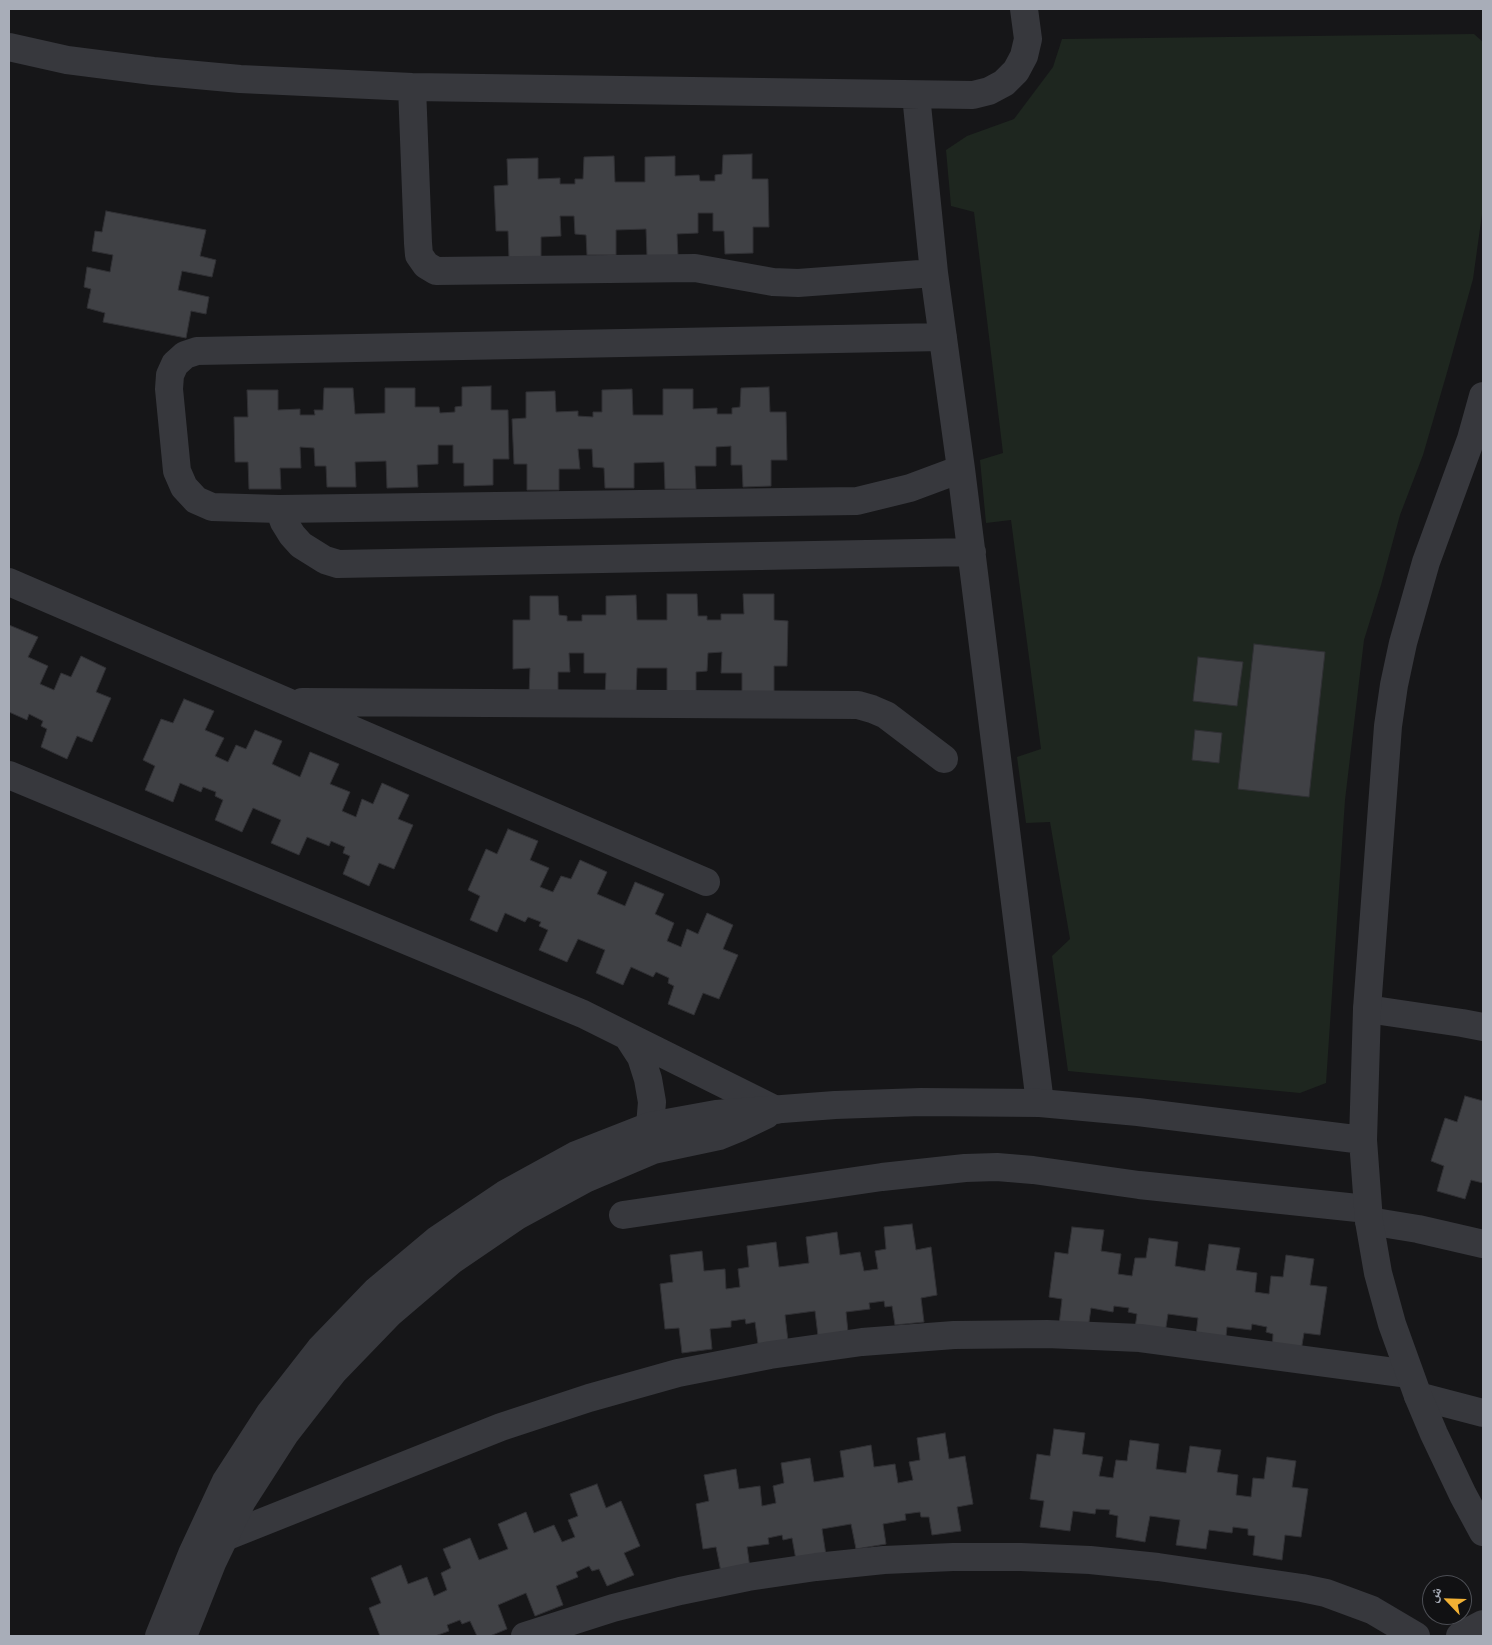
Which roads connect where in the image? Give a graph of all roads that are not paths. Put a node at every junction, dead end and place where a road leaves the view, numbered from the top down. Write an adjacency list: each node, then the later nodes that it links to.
1 (1024, 9): 4 (street)
2 (9, 46): 3 (street)
3 (412, 87): 4 (street); 5 (street)
4 (916, 95): 5 (street)
5 (934, 274): 6 (street)
6 (943, 338): 8 (street); 9 (street)
7 (1483, 396): 16 (street)
8 (961, 469): 9 (street); 10 (street)
9 (279, 509): 10 (street)
10 (972, 552): 19 (street)
11 (9, 582): 12 (street)
12 (290, 702): 13 (street); 15 (street)
13 (944, 759)
14 (9, 775): 18 (street)
15 (706, 882)
16 (1367, 1009): 17 (street); 22 (street)
17 (1483, 1028)
18 (628, 1038): 20 (street); 21 (street)
19 (1040, 1103): 20 (street); 22 (street)
20 (776, 1110): 21 (street); 29 (street)
21 (650, 1126): 31 (street)
22 (1362, 1140): 24 (street)
23 (622, 1215): 24 (street)
24 (1368, 1215): 25 (street); 26 (street)
25 (1483, 1244)
26 (1413, 1385): 27 (street); 28 (street); 29 (street)
27 (1483, 1413)
28 (1483, 1532)
29 (225, 1537): 32 (street)
30 (1483, 1624): 35 (street)
31 (158, 1636)
32 (183, 1636)
33 (525, 1636): 34 (street)
34 (1416, 1636)
35 (1460, 1636)

